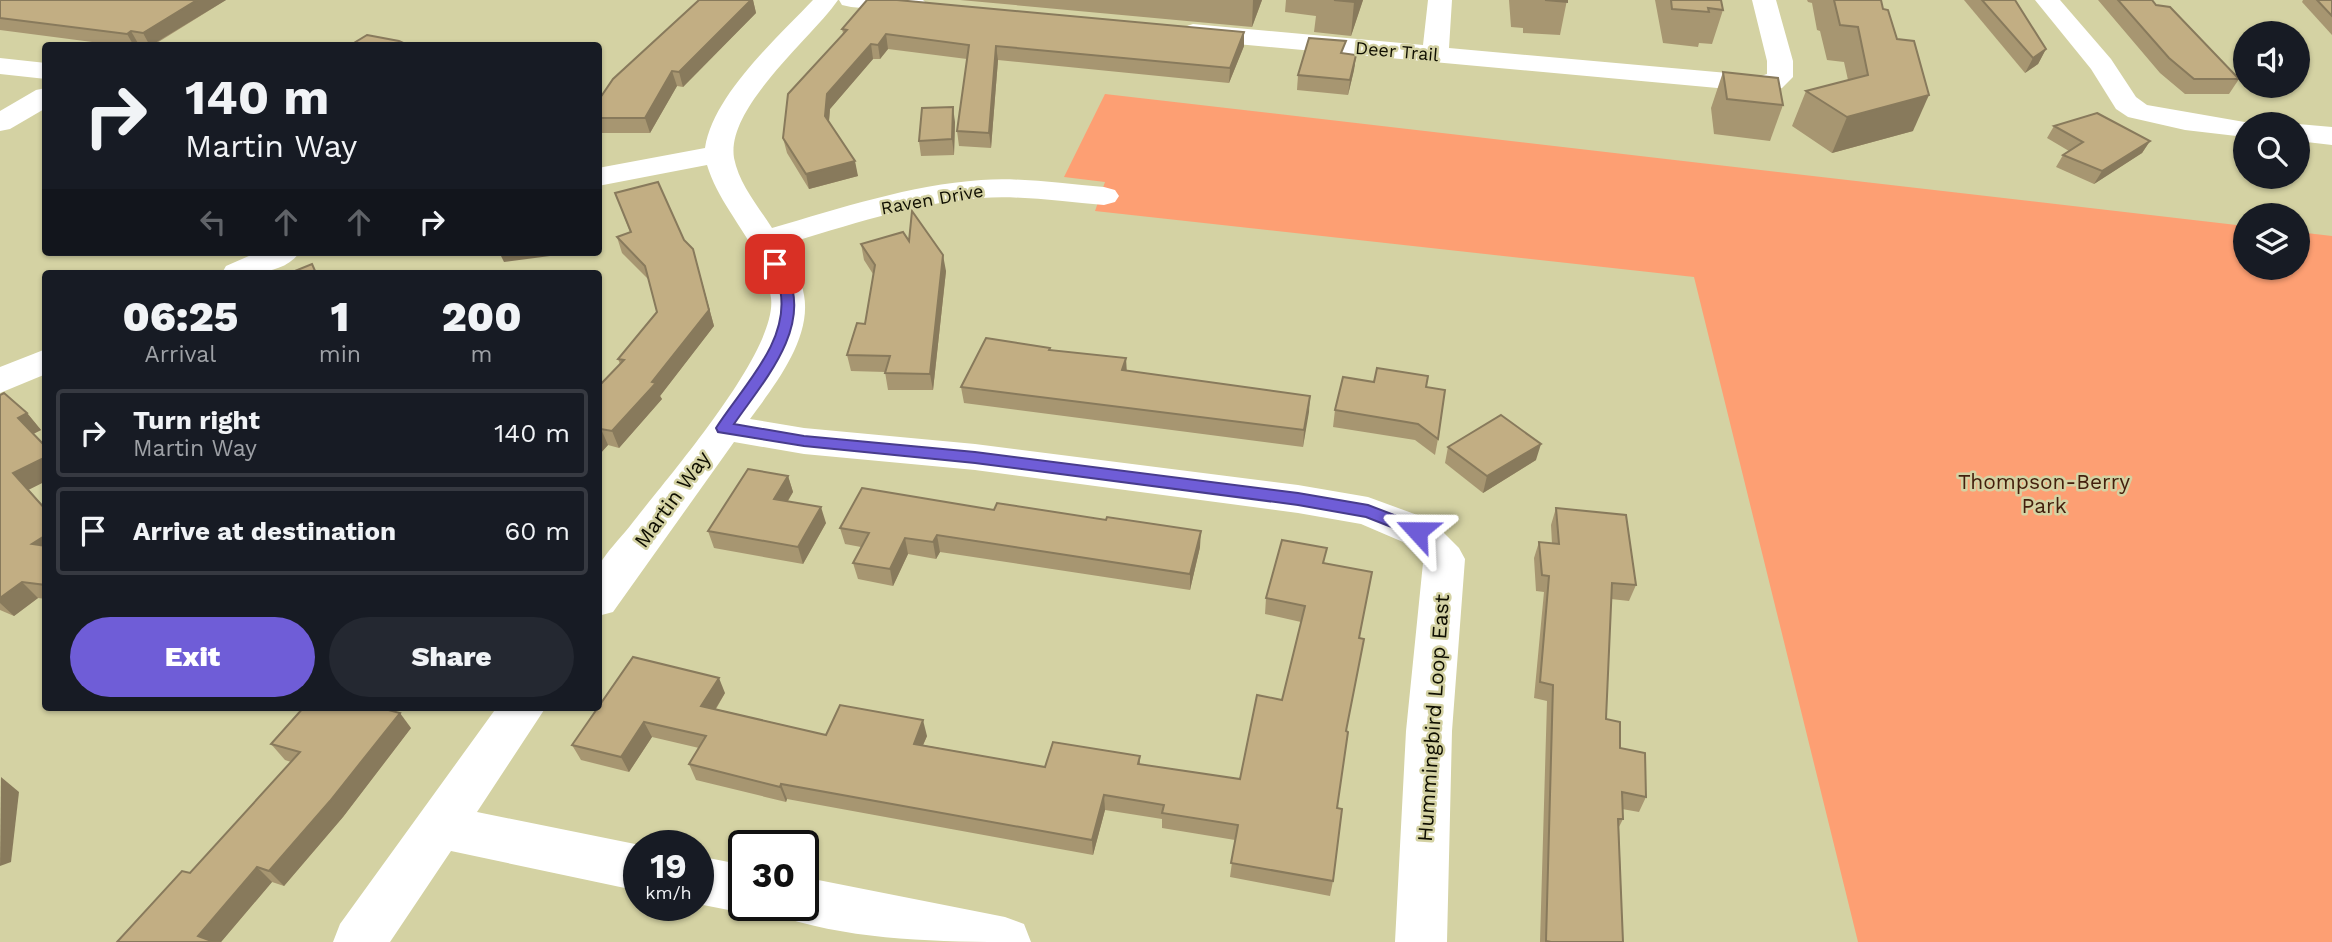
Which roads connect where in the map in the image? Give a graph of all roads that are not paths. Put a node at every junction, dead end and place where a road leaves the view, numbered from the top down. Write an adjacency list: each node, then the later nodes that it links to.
1 (826, 0): 16 (street)
2 (851, 0): 6 (street)
3 (1440, 0): 8 (street)
4 (1764, 0): 8 (street, Deer Trail)
5 (2047, 0): 13 (street)
6 (934, 8)
7 (1171, 30): 8 (street, Deer Trail)
8 (1435, 55)
9 (0, 65): 10 (street)
10 (42, 70)
11 (42, 98): 12 (street)
12 (0, 123)
13 (2233, 127)
14 (2310, 134): 15 (street)
15 (2332, 136)
16 (719, 154): 17 (street); 19 (street, Martin Way)
17 (602, 176)
18 (1104, 196): 19 (street, Raven Drive)
19 (765, 240): 24 (street, Martin Way)
20 (275, 256): 21 (street)
21 (245, 270)
22 (42, 362): 23 (street)
23 (0, 381)
24 (724, 428): 25 (street, Martin Way); 32 (street, Hummingbird Loop East)
25 (602, 595)
26 (520, 711): 27 (street)
27 (440, 827): 28 (street); 30 (street)
28 (623, 865)
29 (819, 904): 31 (street)
30 (359, 942)
31 (1005, 942)
32 (1421, 942)

